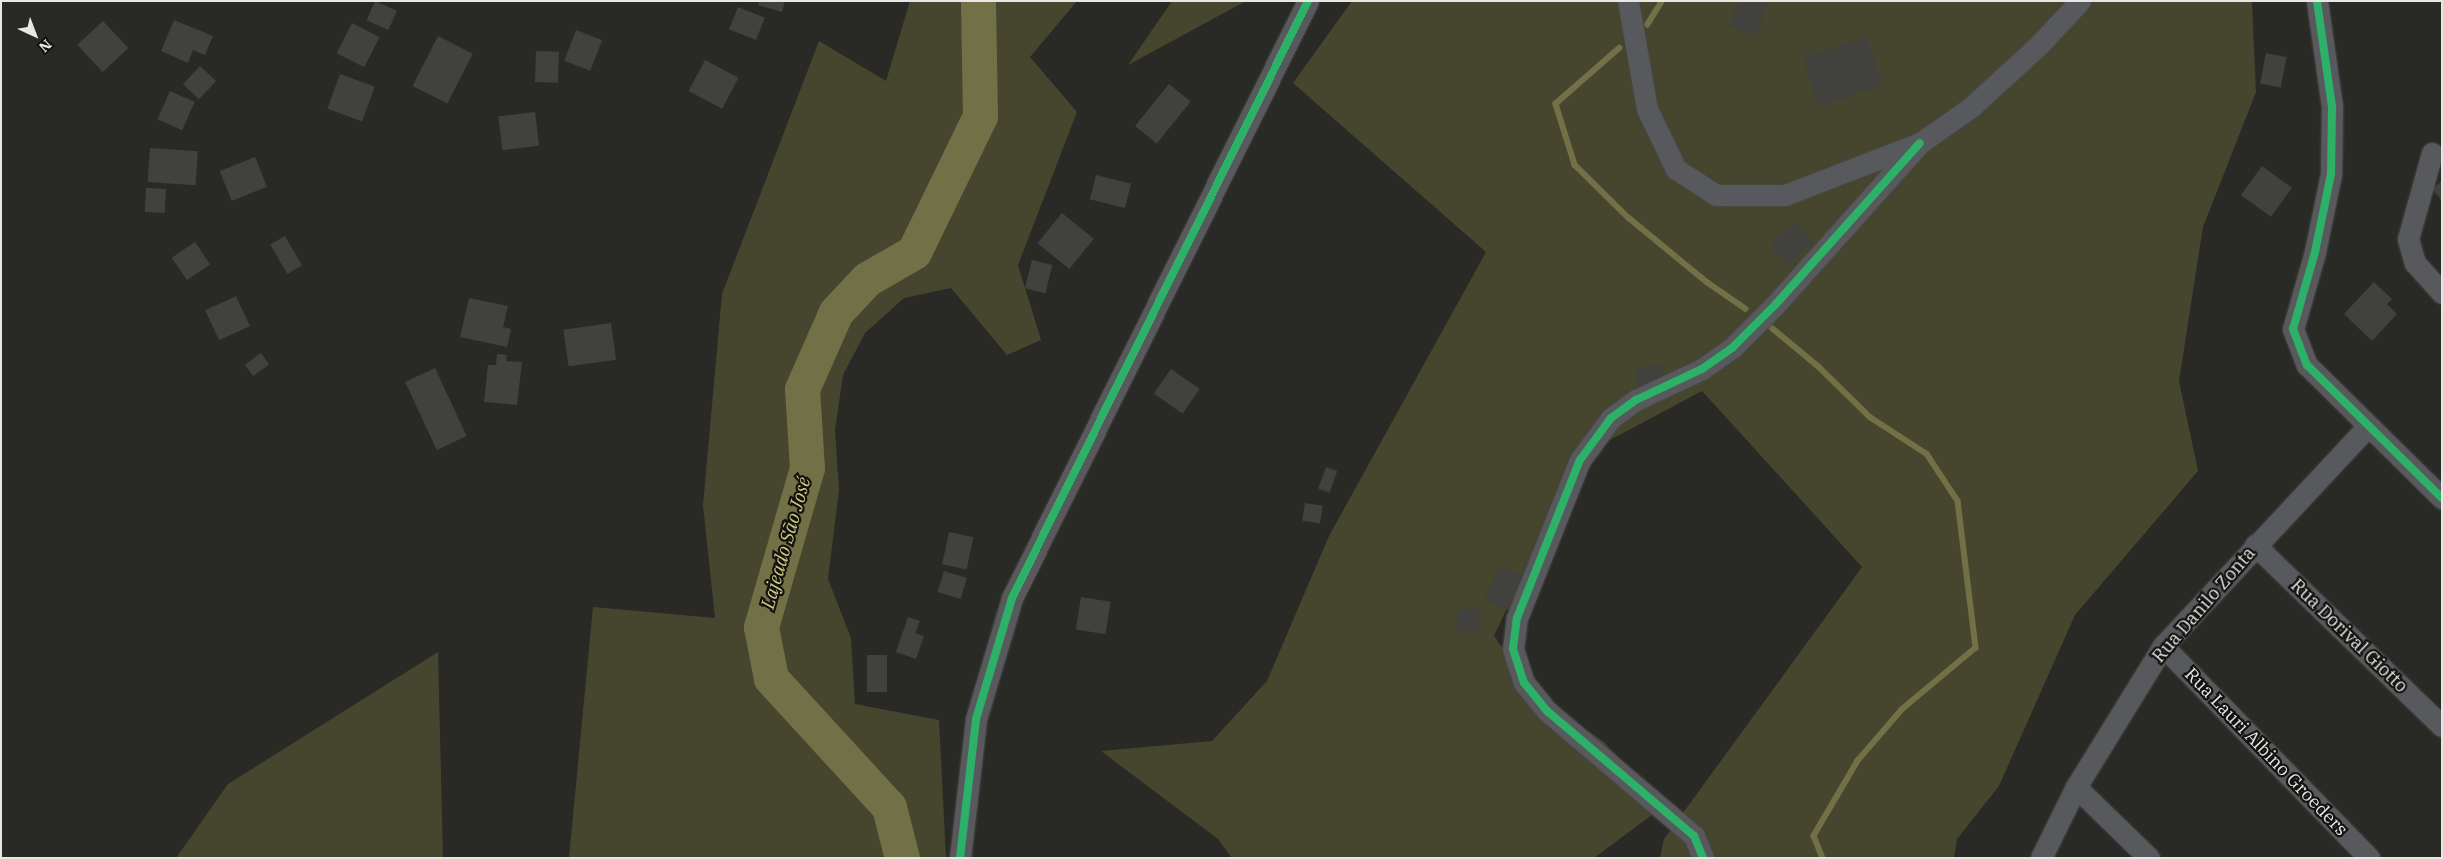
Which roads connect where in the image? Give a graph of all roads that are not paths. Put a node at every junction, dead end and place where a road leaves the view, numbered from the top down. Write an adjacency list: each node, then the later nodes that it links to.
1 (1308, 1): 14 (street)
2 (1628, 1): 5 (street)
3 (2080, 1): 5 (street)
4 (2317, 1): 8 (street)
5 (1920, 143): 15 (street)
6 (2432, 153): 7 (street)
7 (2438, 289)
8 (2368, 426): 9 (street); 10 (street, Rua Danilo Zonta)
9 (2442, 498)
10 (2255, 545): 11 (street, Rua Danilo Zonta); 12 (street, Rua Dorival Giotto)
11 (2164, 646): 13 (street, Rua Danilo Zonta); 18 (street, Rua Lauri Albino Groeders)
12 (2442, 726)
13 (2076, 787): 16 (street, Rua Danilo Zonta); 17 (street)
14 (960, 858)
15 (1704, 858)
16 (2041, 858)
17 (2149, 858)
18 (2369, 858)

